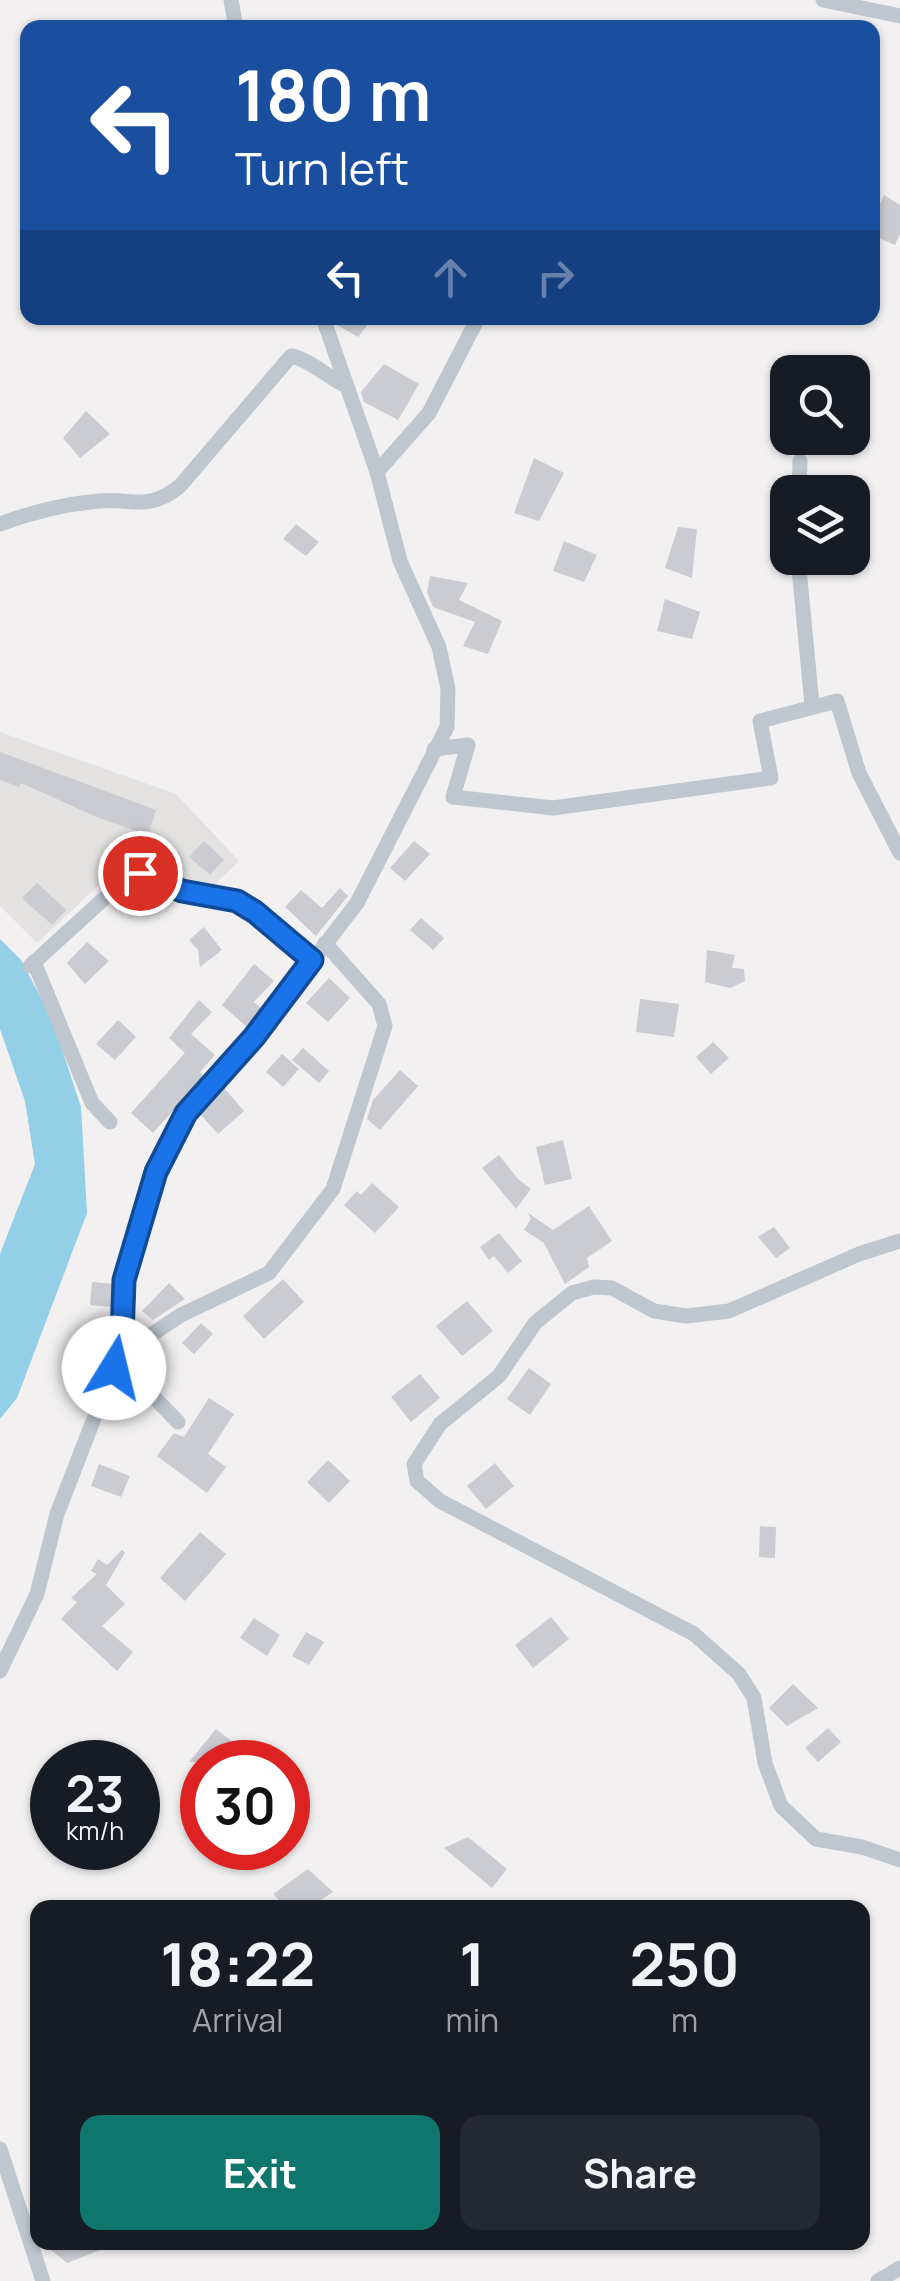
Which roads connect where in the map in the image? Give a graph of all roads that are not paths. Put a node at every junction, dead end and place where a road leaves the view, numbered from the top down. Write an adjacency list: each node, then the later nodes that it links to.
1 (823, 0): 2 (street)
2 (900, 16)
3 (325, 325): 5 (street)
4 (474, 325): 7 (street)
5 (345, 385): 7 (street); 9 (street)
6 (800, 462): 8 (street)
7 (377, 472): 12 (street)
8 (800, 475)
9 (0, 524)
10 (800, 575): 11 (street)
11 (812, 705): 12 (street); 13 (street)
12 (434, 749): 14 (street)
13 (900, 853)
14 (325, 943): 15 (street); 18 (street)
15 (312, 960): 16 (street); 18 (street)
16 (110, 1122)
17 (900, 1241): 21 (street)
18 (125, 1343): 19 (street); 20 (street)
19 (178, 1422)
20 (0, 1670)
21 (900, 1860)
22 (0, 2149): 23 (street)
23 (30, 2239)
24 (34, 2250): 26 (street)
25 (900, 2268): 27 (street)
26 (44, 2281)
27 (878, 2281)

